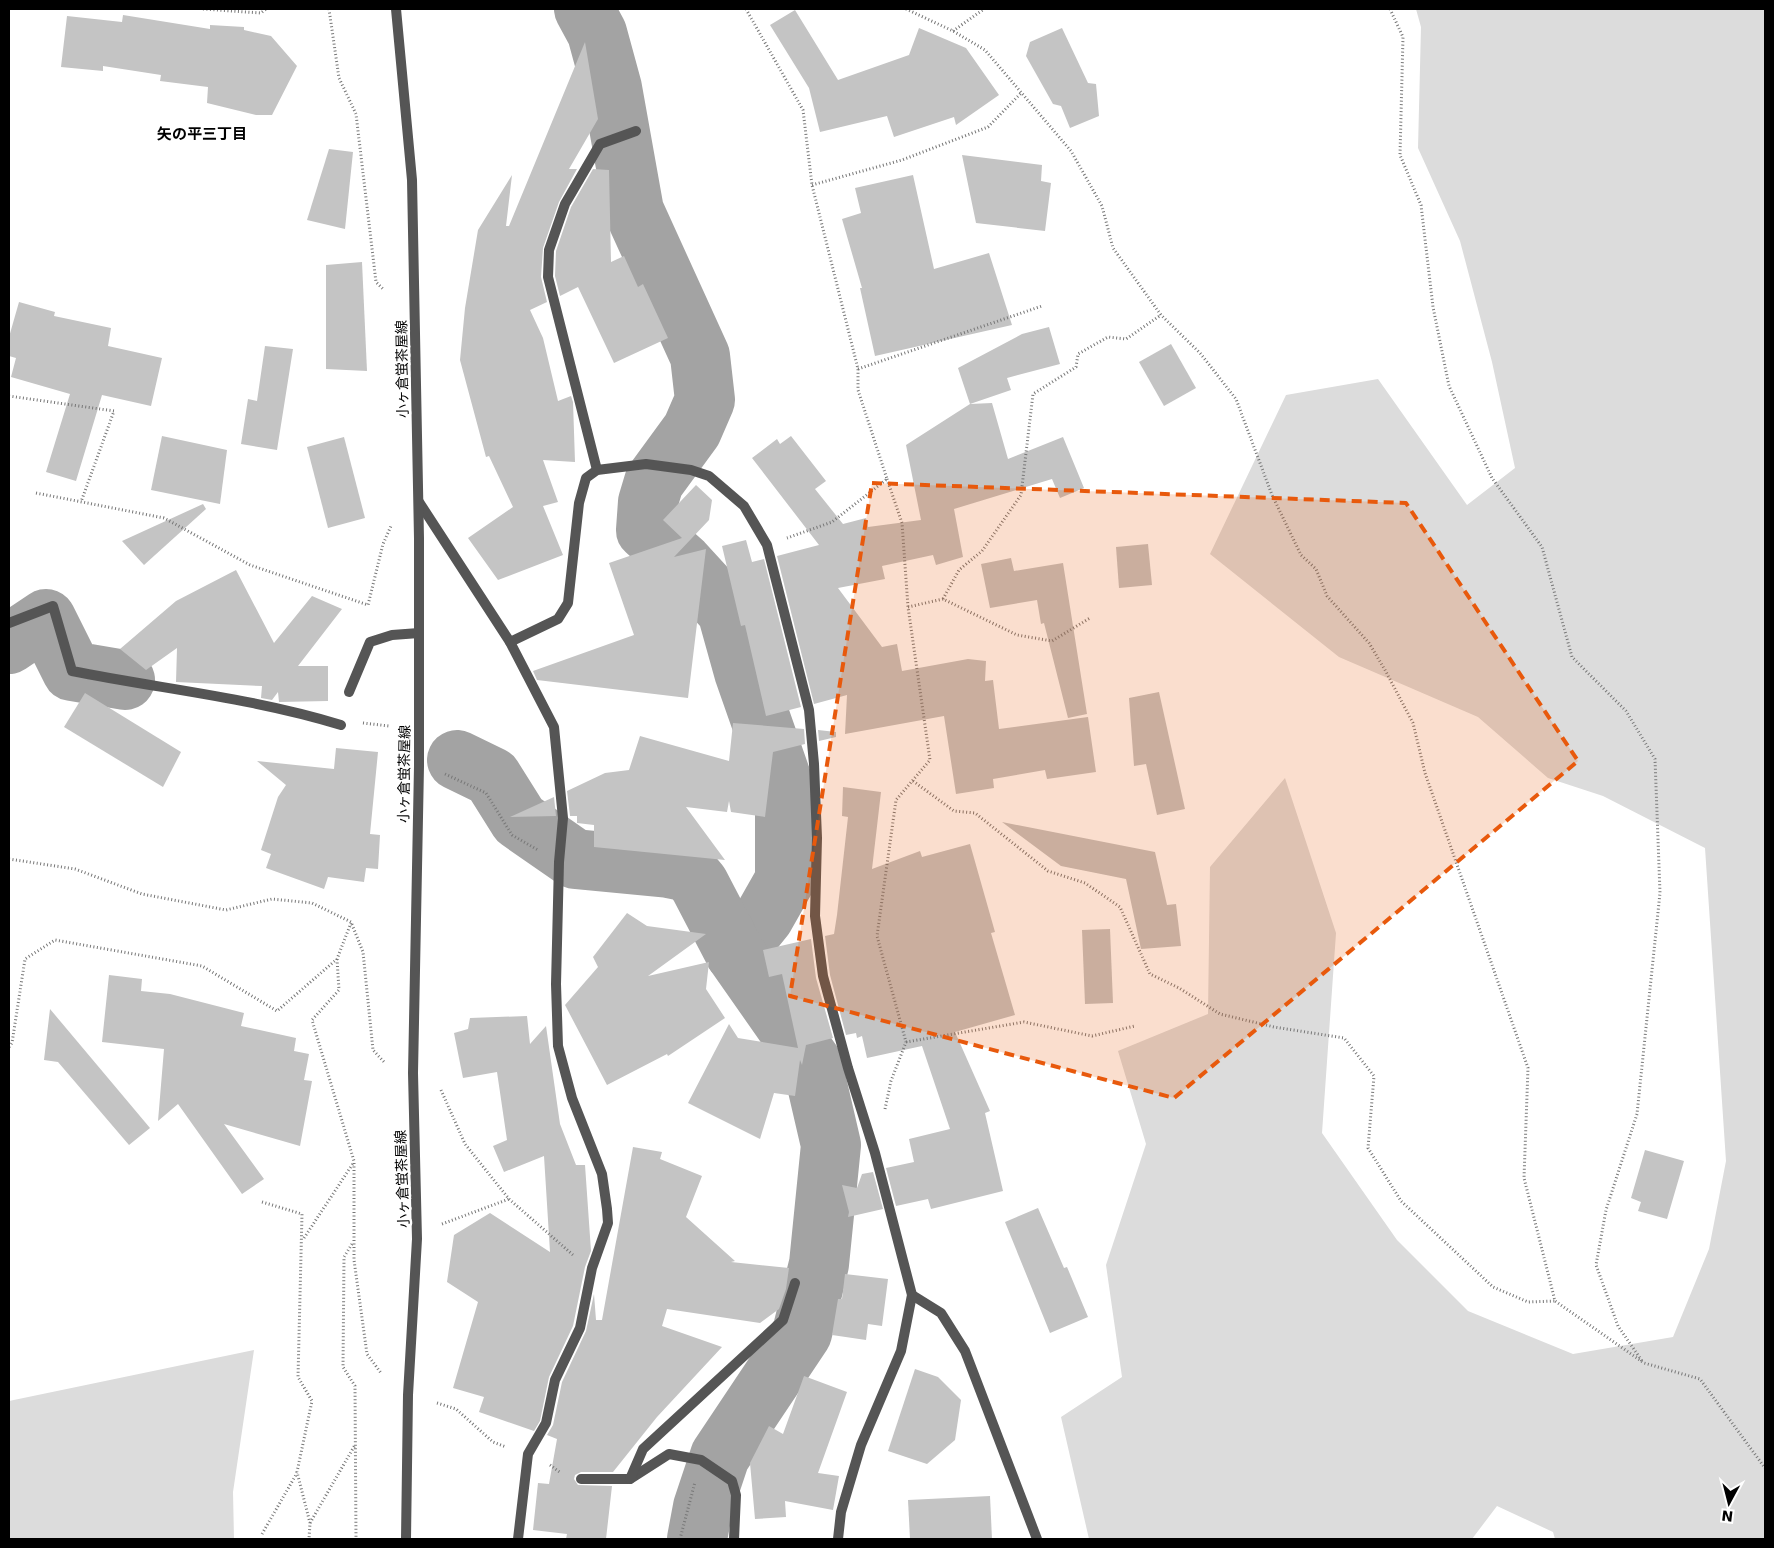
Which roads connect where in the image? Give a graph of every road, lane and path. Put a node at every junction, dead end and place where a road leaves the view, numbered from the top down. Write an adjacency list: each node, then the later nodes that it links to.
1 (203, 9): 2 (path)
2 (266, 9)
3 (323, 9): 9 (path)
4 (396, 9): 23 (street, 小ヶ倉蛍茶屋線)
5 (746, 9): 13 (path)
6 (906, 9): 10 (path)
7 (984, 9): 10 (path)
8 (1390, 9): 56 (path)
9 (329, 10): 14 (path)
10 (954, 31): 11 (path)
11 (1022, 92): 13 (path); 16 (path)
12 (636, 131): 19 (street)
13 (812, 185): 17 (path)
14 (384, 290)
15 (1042, 306): 17 (path)
16 (1161, 315): 26 (path); 55 (path)
17 (858, 369): 20 (path)
18 (9, 396): 22 (path)
19 (597, 470): 25 (street); 31 (street)
20 (887, 479): 25 (path); 27 (path)
21 (36, 493): 22 (path)
22 (81, 502): 24 (path)
23 (419, 502): 30 (street, 小ヶ倉蛍茶屋線); 31 (street)
24 (391, 526)
25 (767, 545): 45 (street)
26 (943, 599): 27 (path); 28 (path)
27 (908, 607): 35 (path)
28 (1090, 618)
29 (9, 623): 33 (street)
30 (419, 633): 32 (street); 70 (street, 小ヶ倉蛍茶屋線)
31 (510, 642): 36 (street)
32 (349, 692)
33 (341, 725)
34 (445, 774): 36 (path)
35 (913, 781): 41 (path); 55 (path)
36 (559, 858): 52 (street)
37 (9, 859): 38 (path)
38 (351, 922): 39 (path); 43 (path)
39 (337, 959): 42 (path); 46 (path)
40 (1135, 1026): 41 (path)
41 (906, 1042): 45 (path)
42 (9, 1046)
43 (384, 1063)
44 (441, 1090): 47 (path)
45 (875, 1153): 54 (street)
46 (354, 1161): 50 (path); 51 (path)
47 (509, 1199): 49 (path); 52 (path)
48 (262, 1202): 50 (path)
49 (442, 1224)
50 (303, 1239): 63 (path)
51 (353, 1244): 57 (path); 59 (path)
52 (592, 1268): 60 (street)
53 (795, 1283): 65 (street)
54 (912, 1296): 74 (street); 75 (street)
55 (1556, 1301): 56 (path)
56 (1644, 1363): 62 (path)
57 (381, 1373)
58 (438, 1403): 60 (path)
59 (356, 1444): 66 (path); 69 (path)
60 (528, 1454): 71 (street)
61 (701, 1460): 65 (street); 72 (path); 73 (street)
62 (1765, 1468)
63 (297, 1472): 66 (path); 67 (path)
64 (581, 1479): 65 (street)
65 (630, 1479)
66 (310, 1523): 68 (path)
67 (262, 1534)
68 (309, 1539)
69 (356, 1539)
70 (406, 1539)
71 (518, 1539)
72 (680, 1539)
73 (734, 1539)
74 (838, 1539)
75 (1037, 1539)

